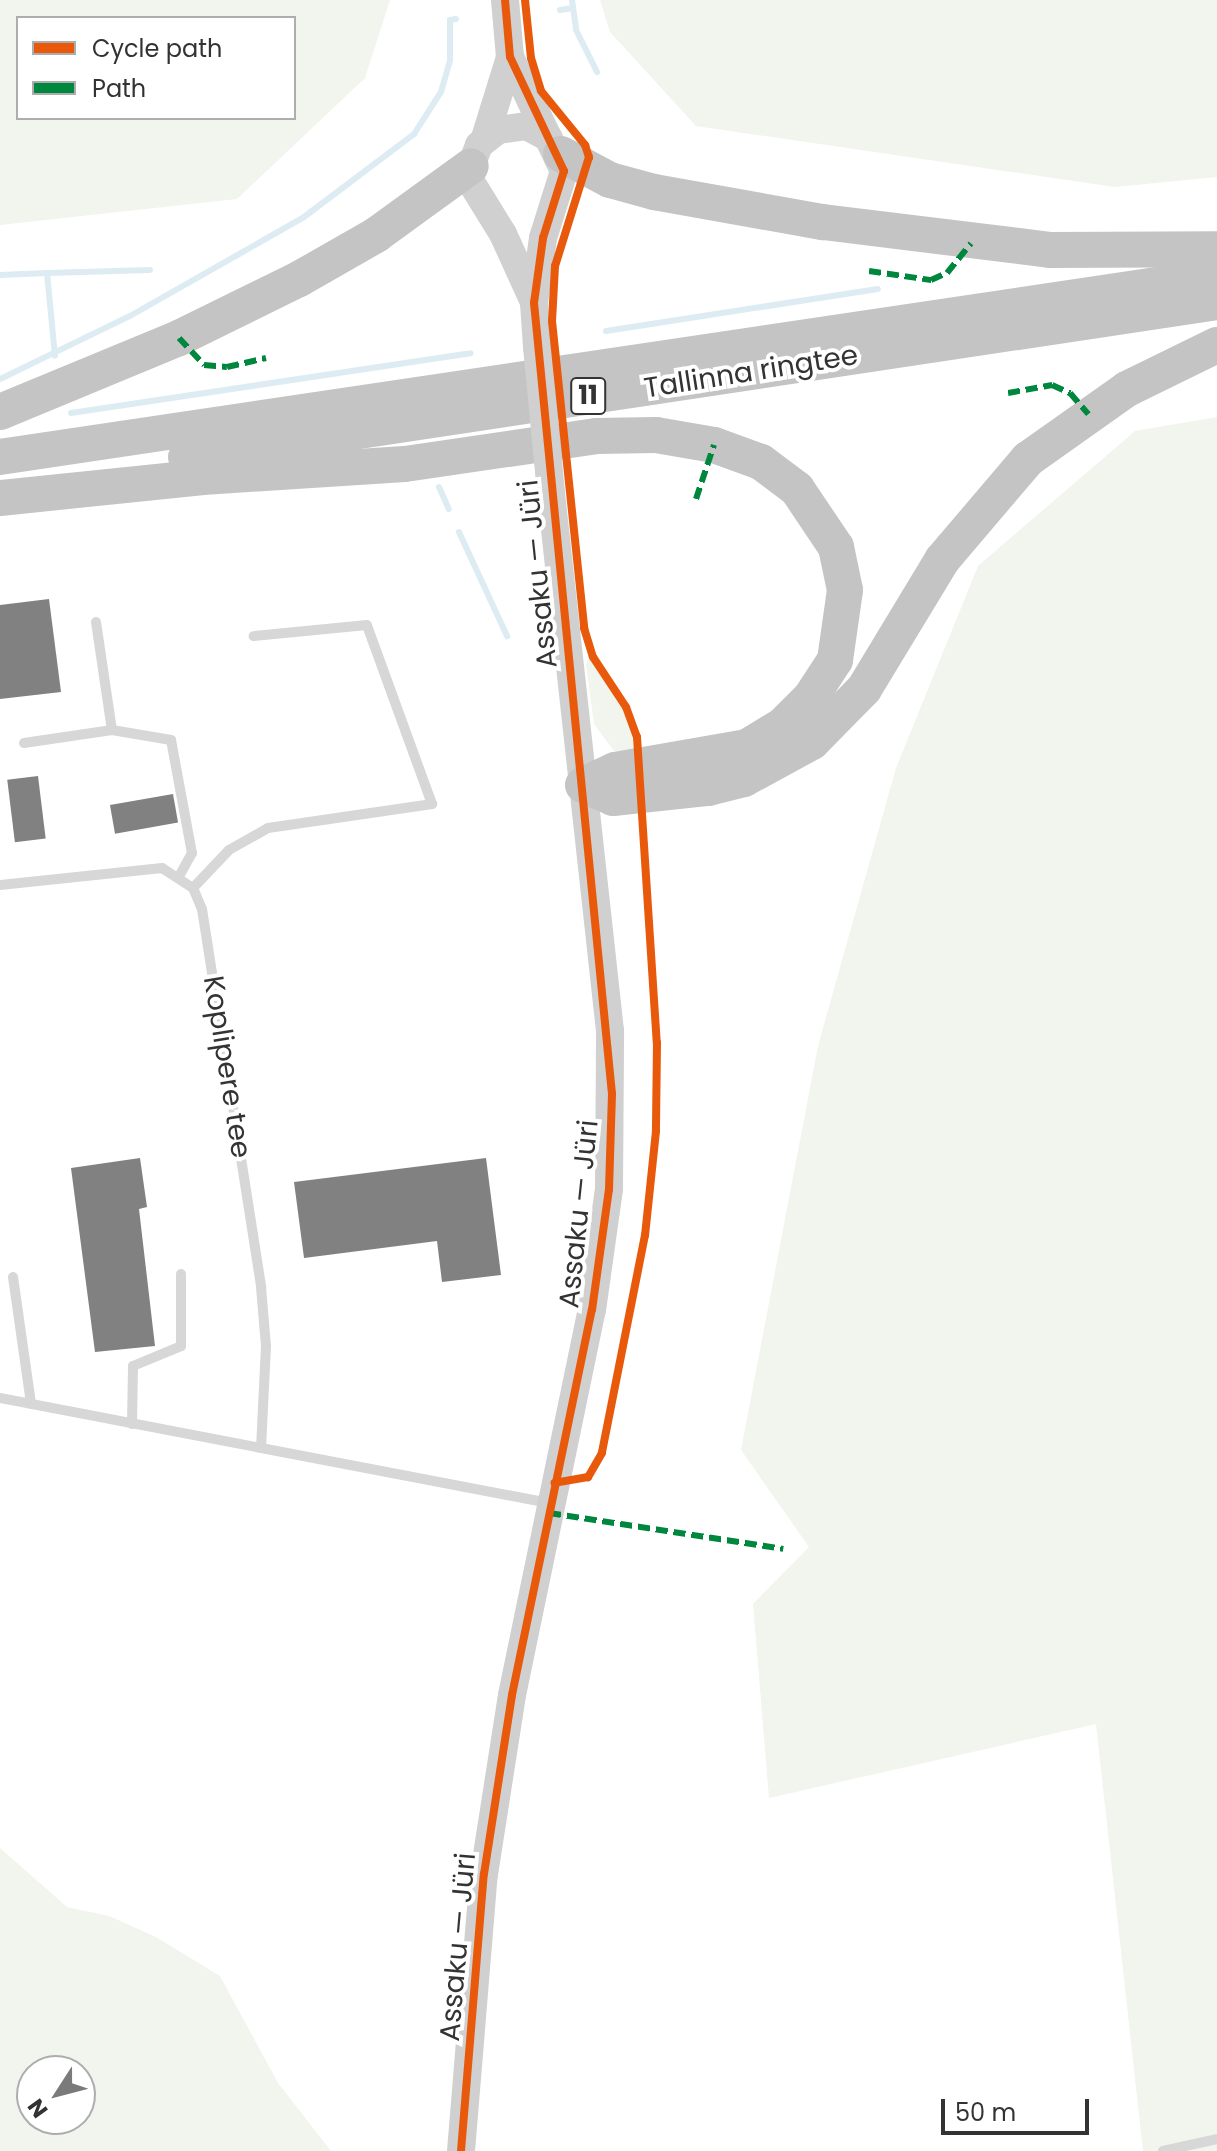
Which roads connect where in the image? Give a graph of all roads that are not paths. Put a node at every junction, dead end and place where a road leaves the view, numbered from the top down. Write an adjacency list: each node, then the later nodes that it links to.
1 (505, 0): 2 (street)
2 (510, 57): 3 (street); 4 (street)
3 (555, 146): 4 (street); 5 (highway); 8 (street, Assaku — Jüri)
4 (478, 152): 8 (street, Assaku — Jüri); 10 (highway)
5 (1217, 249)
6 (1217, 276): 11 (highway, Tallinna ringtee / 11)
7 (1217, 302): 12 (highway, Tallinna ringtee / 11)
8 (534, 303): 18 (street, Assaku — Jüri, bridge)
9 (1217, 345): 18 (highway)
10 (0, 412)
11 (0, 457)
12 (0, 485)
13 (0, 498): 18 (highway)
14 (96, 622): 16 (lane)
15 (254, 636): 21 (lane)
16 (112, 730): 17 (lane); 19 (lane)
17 (24, 743)
18 (583, 785): 28 (street, Assaku — Jüri)
19 (180, 875): 20 (lane); 21 (lane, Koplipere tee)
20 (0, 885)
21 (193, 888): 27 (lane, Koplipere tee)
22 (181, 1274): 26 (lane)
23 (13, 1277): 25 (lane)
24 (0, 1398): 25 (lane)
25 (31, 1404): 26 (lane)
26 (132, 1424): 27 (lane)
27 (261, 1448): 28 (lane)
28 (551, 1503): 30 (street, Assaku — Jüri)
29 (1217, 2139): 31 (lane)
30 (461, 2151)
31 (1163, 2151)

